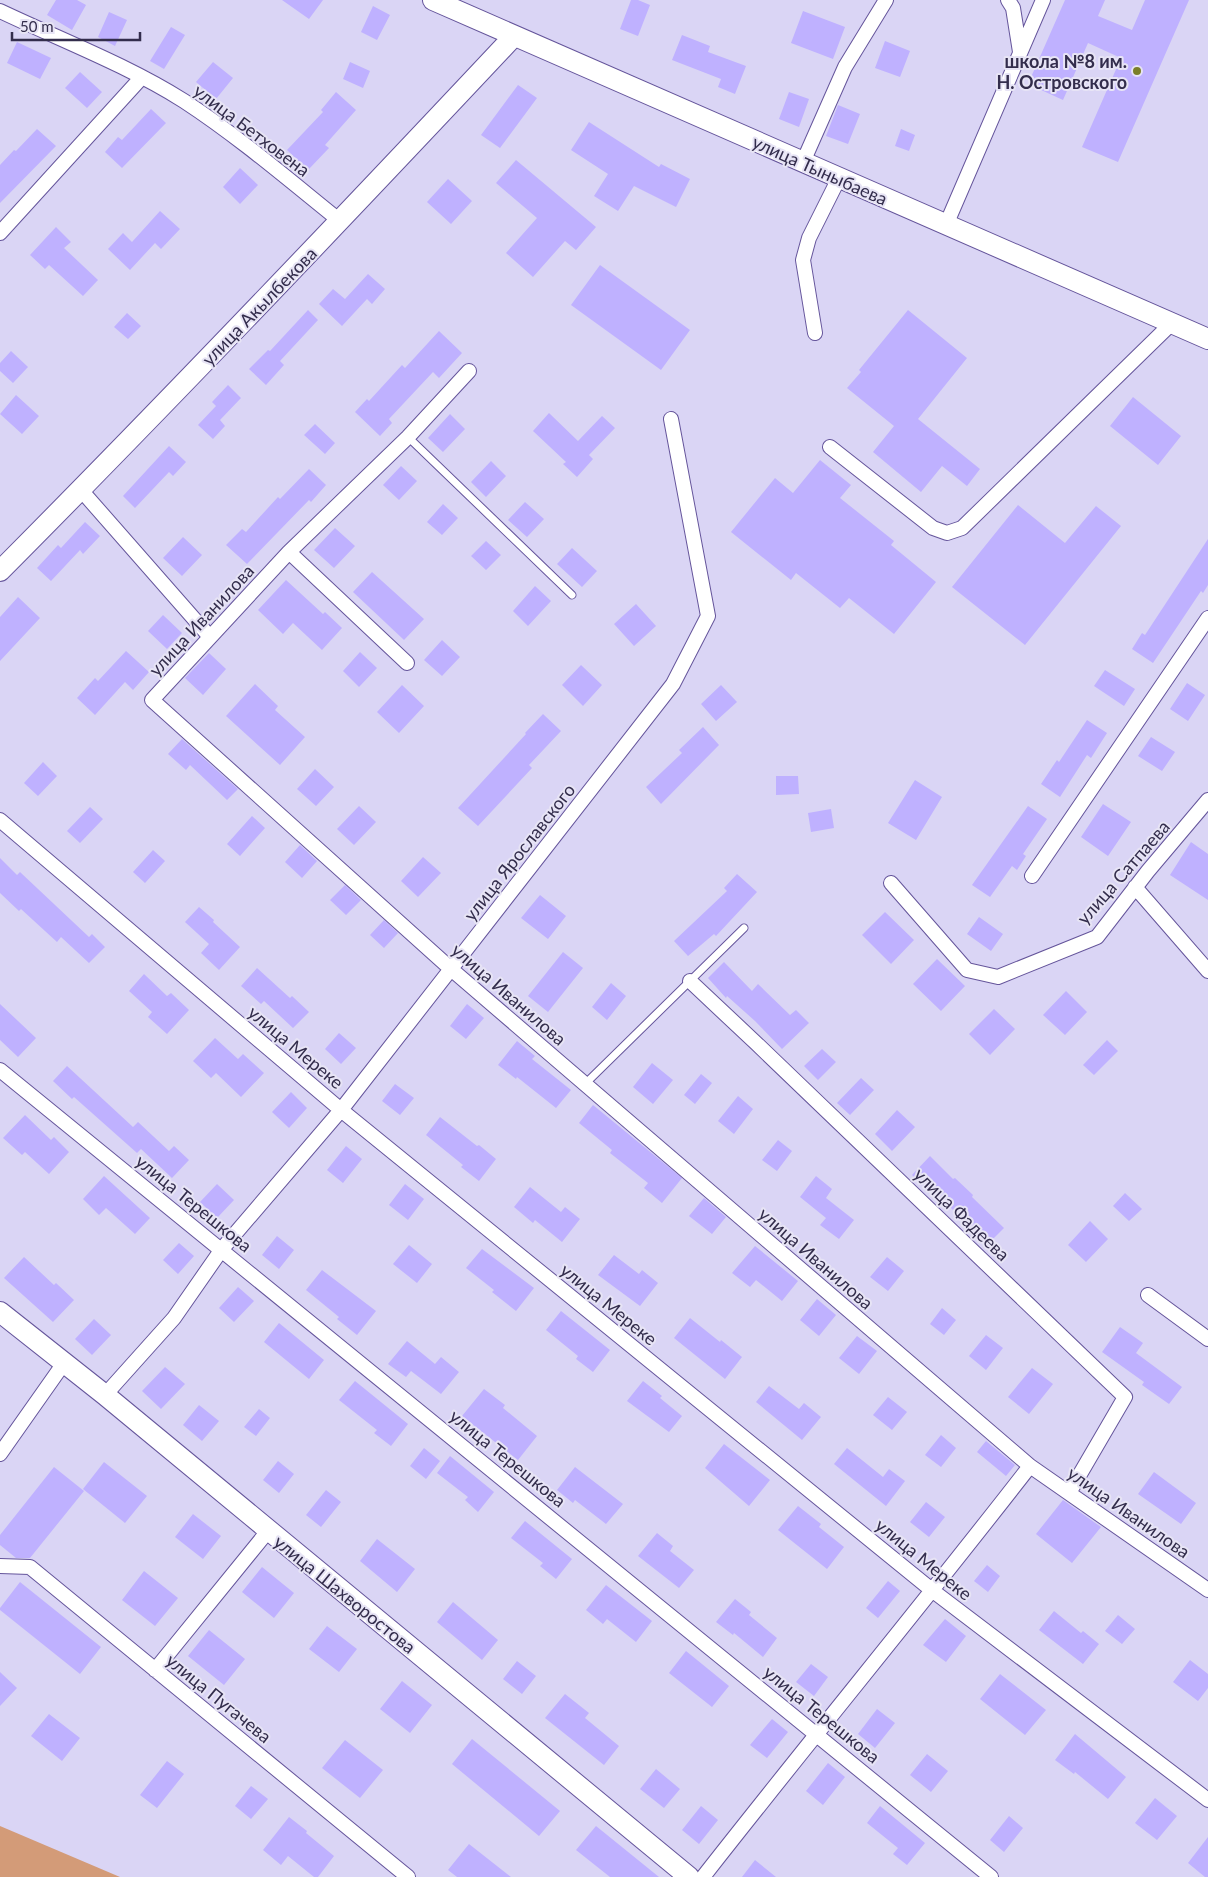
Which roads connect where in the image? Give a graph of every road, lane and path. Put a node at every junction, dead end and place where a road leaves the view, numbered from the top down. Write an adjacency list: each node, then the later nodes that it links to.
1 (432, 0): 6 (street, улица Тыныбаева)
2 (886, 0): 9 (street)
3 (1008, 0): 7 (street)
4 (1043, 0): 7 (street)
5 (0, 11): 8 (street, улица Бетховена)
6 (514, 36): 9 (street, улица Тыныбаева); 11 (street, улица Акылбекова)
7 (1020, 54): 12 (street)
8 (142, 77): 11 (street, улица Бетховена); 13 (street)
9 (803, 162): 10 (street, улица Тыныбаева)
10 (839, 178): 12 (street, улица Тыныбаева); 15 (street)
11 (340, 222): 21 (street, улица Акылбекова)
12 (946, 225): 14 (street, улица Тыныбаева)
13 (0, 233)
14 (1172, 323): 16 (street, улица Тыныбаева); 20 (street)
15 (815, 333)
16 (1208, 339)
17 (469, 372): 19 (street, улица Иванилова)
18 (671, 419): 34 (street, улица Ярославского)
19 (408, 437): 22 (street, улица Иванилова); 24 (lane)
20 (830, 447)
21 (81, 490): 23 (street, улица Акылбекова); 26 (street)
22 (289, 552): 26 (street, улица Иванилова); 27 (street)
23 (0, 572)
24 (572, 595)
25 (1208, 618): 30 (street)
26 (210, 637): 34 (street, улица Иванилова)
27 (407, 663)
28 (1208, 800): 32 (street, улица Сатпаева)
29 (0, 820): 39 (street, улица Мереке)
30 (1032, 876)
31 (891, 883): 32 (street, улица Сатпаева)
32 (1136, 887): 35 (street)
33 (744, 928): 36 (lane)
34 (451, 969): 38 (street, улица Иванилова); 39 (street, улица Ярославского)
35 (1208, 971)
36 (690, 982): 38 (lane); 48 (street, улица Фадеева)
37 (0, 1070): 40 (street, улица Терешкова)
38 (585, 1084): 47 (street, улица Иванилова)
39 (342, 1110): 40 (street, улица Ярославского); 52 (street, улица Мереке)
40 (222, 1249): 45 (street, улица Ярославского); 54 (street, улица Терешкова)
41 (1148, 1294): 43 (street)
42 (0, 1312): 44 (street, улица Шахворостова)
43 (1208, 1339)
44 (64, 1363): 45 (street, улица Шахворостова); 46 (street)
45 (105, 1395): 49 (street, улица Шахворостова)
46 (0, 1454)
47 (1030, 1466): 48 (street, улица Иванилова); 52 (street)
48 (1069, 1493): 51 (street, улица Иванилова)
49 (268, 1530): 53 (street); 57 (street, улица Шахворостова)
50 (0, 1566): 53 (street, улица Пугачева)
51 (1208, 1590)
52 (933, 1591): 54 (street); 55 (street, улица Мереке)
53 (155, 1670): 56 (street, улица Пугачева)
54 (816, 1733): 58 (street); 59 (street, улица Терешкова)
55 (1208, 1800)
56 (408, 1877)
57 (689, 1877)
58 (703, 1877)
59 (991, 1877)

